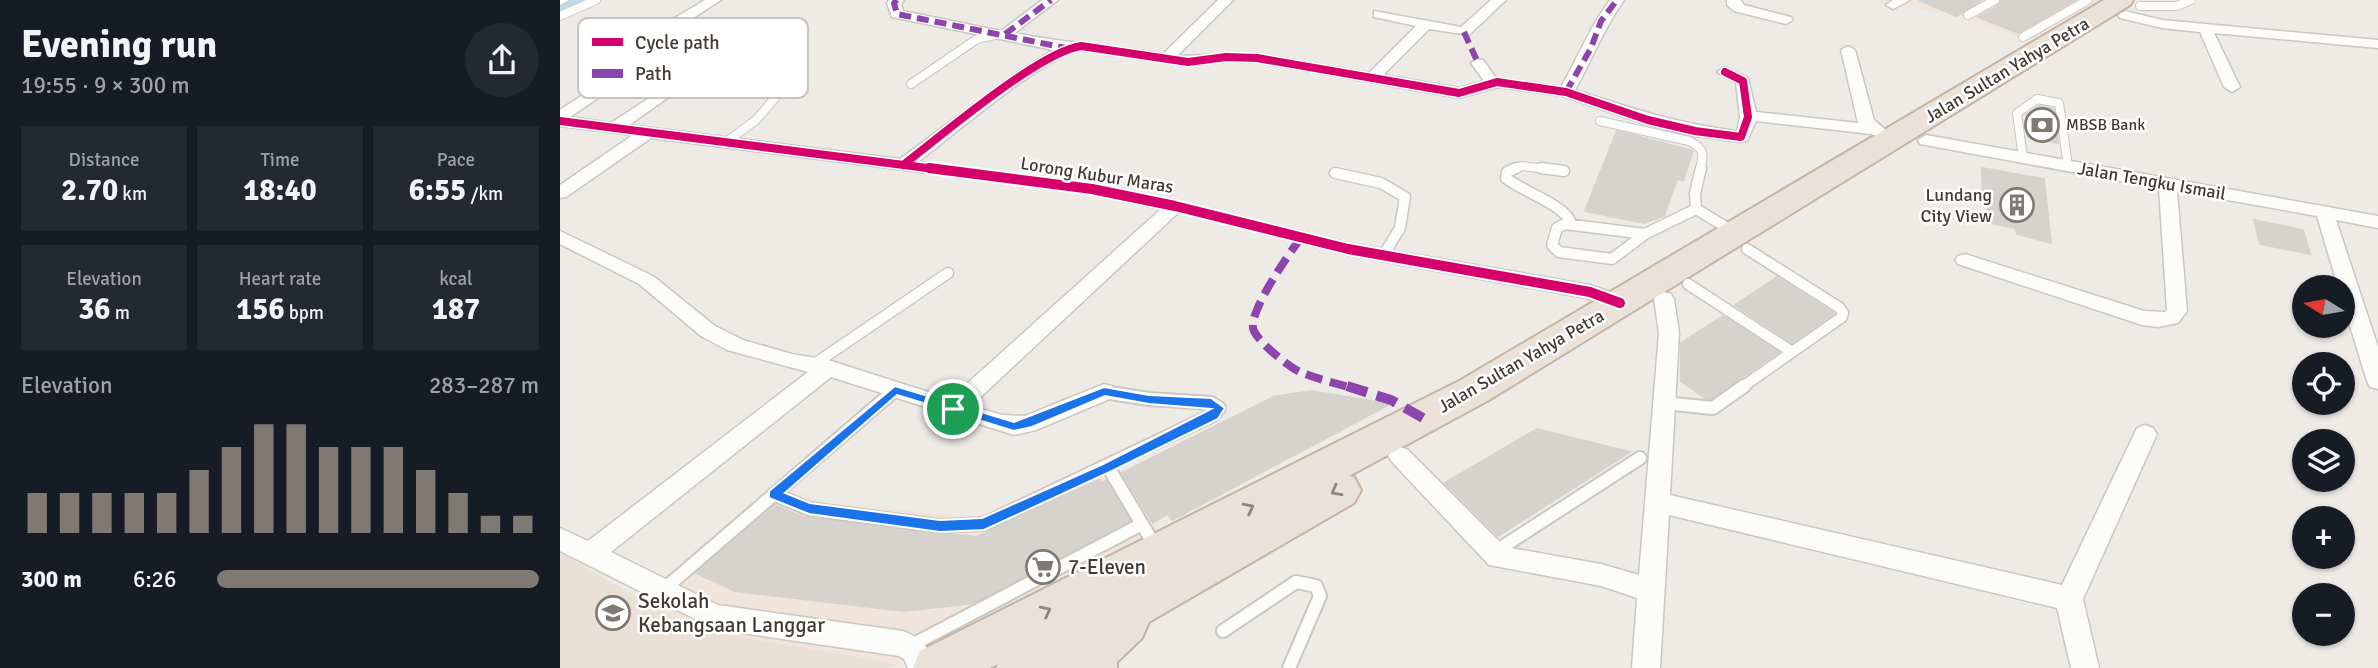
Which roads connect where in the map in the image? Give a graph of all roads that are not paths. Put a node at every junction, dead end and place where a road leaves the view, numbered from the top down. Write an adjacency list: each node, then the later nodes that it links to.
1 (596, 0): 14 (lane)
2 (714, 0): 15 (street)
3 (897, 0): 19 (street)
4 (1051, 0): 19 (street)
5 (1226, 0): 23 (street)
6 (1499, 0): 17 (street)
7 (1617, 0): 30 (street)
8 (1734, 0): 16 (street)
9 (1995, 0): 13 (lane)
10 (2191, 0): 11 (lane)
11 (2114, 3): 18 (street); 39 (highway, Jalan Sultan Yahya Petra); 39 (highway, Jalan Sultan Yahya Petra)
12 (1379, 14): 17 (street)
13 (1968, 15)
14 (560, 16)
15 (684, 18)
16 (1786, 20)
17 (1426, 24): 26 (street)
18 (2205, 28): 20 (street); 29 (street)
19 (1005, 34): 21 (street); 28 (lane)
20 (2378, 44)
21 (1066, 48): 23 (street); 42 (street)
22 (1848, 50): 39 (street)
23 (1166, 59): 26 (street)
24 (1478, 63): 27 (street)
25 (1724, 72): 34 (street)
26 (1372, 78): 27 (street)
27 (1492, 82): 30 (street)
28 (911, 84)
29 (2232, 87)
30 (1566, 92): 34 (street)
31 (590, 98): 35 (street)
32 (657, 98): 37 (street)
33 (775, 98): 40 (lane)
34 (1750, 116): 39 (street, Jalan Tengku Ismail)
35 (560, 119): 37 (street, Lorong Kubur Maras)
36 (1600, 121): 49 (lane)
37 (614, 128): 38 (street, Lorong Kubur Maras)
38 (648, 132): 40 (street, Lorong Kubur Maras); 47 (street)
39 (1897, 136): 41 (street, Jalan Tengku Ismail); 55 (highway, Jalan Sultan Yahya Petra)
40 (726, 142): 42 (street, Lorong Kubur Maras)
41 (2023, 158): 43 (street, Jalan Tengku Ismail); 43 (lane)
42 (904, 165): 48 (street, Lorong Kubur Maras)
43 (2068, 166): 46 (street, Jalan Tengku Ismail)
44 (1564, 171): 52 (lane)
45 (1335, 173): 56 (lane)
46 (2168, 184): 50 (street, Jalan Tengku Ismail); 57 (street)
47 (560, 193)
48 (1175, 206): 56 (street, Lorong Kubur Maras); 67 (street)
49 (1696, 209): 53 (lane); 55 (lane)
50 (2325, 212): 51 (street, Jalan Tengku Ismail); 63 (street)
51 (2378, 222)
52 (1571, 224): 53 (lane); 53 (lane)
53 (1645, 234)
54 (560, 237): 62 (street)
55 (1742, 241): 59 (highway, Jalan Sultan Yahya Petra); 60 (highway, Jalan Sultan Yahya Petra); 61 (lane)
56 (1383, 256): 60 (street, Lorong Kubur Maras)
57 (1965, 260)
58 (948, 273): 62 (lane)
59 (1676, 291): 61 (lane); 66 (street); 69 (highway, Jalan Sultan Yahya Petra)
60 (1620, 303): 77 (highway, Jalan Sultan Yahya Petra, one-way to 60)
61 (1792, 352): 66 (lane)
62 (821, 367): 64 (street); 76 (street)
63 (2378, 381)
64 (895, 390): 67 (street); 72 (lane)
65 (1104, 392): 67 (street); 71 (lane)
66 (1664, 403): 73 (street)
67 (953, 409)
68 (2145, 434): 80 (street)
69 (1400, 456): 75 (street); 77 (highway, Jalan Sultan Yahya Petra, one-way to 77)
70 (1640, 458): 75 (lane)
71 (1108, 467): 72 (lane); 77 (lane)
72 (774, 495): 79 (lane)
73 (1657, 502): 78 (street); 80 (street)
74 (560, 539): 76 (street)
75 (1493, 553): 78 (street)
76 (590, 554): 79 (street)
77 (1152, 557): 82 (highway, Jalan Sultan Yahya Petra); 82 (highway, Jalan Sultan Yahya Petra, one-way to 77); 83 (lane); 84 (highway)
78 (1651, 590): 86 (street)
79 (662, 591): 83 (street)
80 (2069, 598): 87 (street)
81 (1223, 631): 85 (lane)
82 (1024, 660): 83 (highway, Jalan Sultan Yahya Petra)
83 (923, 661)
84 (1091, 668)
85 (1289, 668)
86 (1646, 668)
87 (2085, 668)

